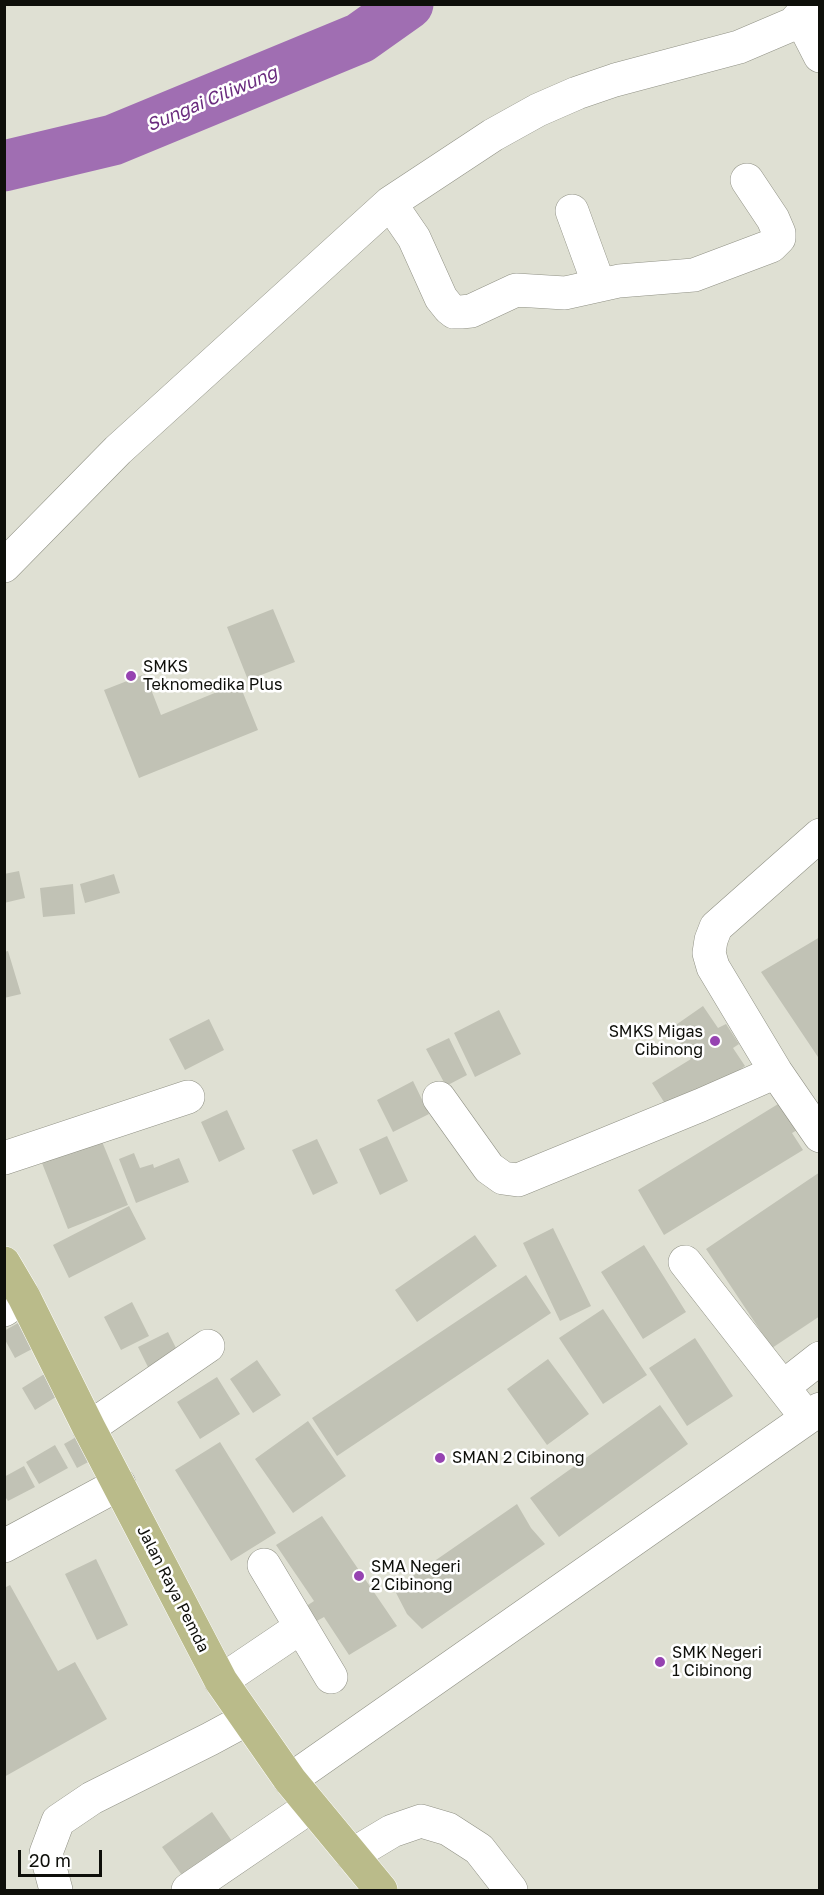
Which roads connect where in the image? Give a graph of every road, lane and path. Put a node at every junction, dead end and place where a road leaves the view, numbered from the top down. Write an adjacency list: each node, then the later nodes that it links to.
1 (806, 11): 2 (street); 4 (street)
2 (819, 56)
3 (747, 180): 6 (street)
4 (390, 203): 6 (street); 7 (street)
5 (572, 211): 6 (street)
6 (599, 285)
7 (4, 566)
8 (819, 835): 9 (street)
9 (776, 1072): 11 (street); 12 (street)
10 (188, 1097): 13 (street)
11 (439, 1098)
12 (819, 1136)
13 (4, 1158)
14 (685, 1262): 19 (street)
15 (4, 1263): 16 (main road, Jalan Raya Pemda)
16 (14, 1303): 21 (main road, Jalan Raya Pemda)
17 (208, 1346): 21 (street)
18 (819, 1358): 19 (street)
19 (783, 1387): 20 (street)
20 (813, 1413): 29 (street)
21 (89, 1428): 22 (main road, Jalan Raya Pemda)
22 (119, 1484): 23 (street); 27 (main road, Jalan Raya Pemda)
23 (4, 1546)
24 (264, 1565): 25 (street)
25 (301, 1627): 26 (street); 27 (street)
26 (331, 1677)
27 (221, 1682): 28 (main road, Jalan Raya Pemda)
28 (247, 1719): 29 (main road, Jalan Raya Pemda); 32 (street)
29 (290, 1780): 30 (main road, Jalan Raya Pemda)
30 (311, 1806): 31 (main road, Jalan Raya Pemda); 33 (street)
31 (352, 1855): 34 (main road, Jalan Raya Pemda); 35 (street)
32 (56, 1890)
33 (188, 1890)
34 (381, 1890)
35 (511, 1890)

